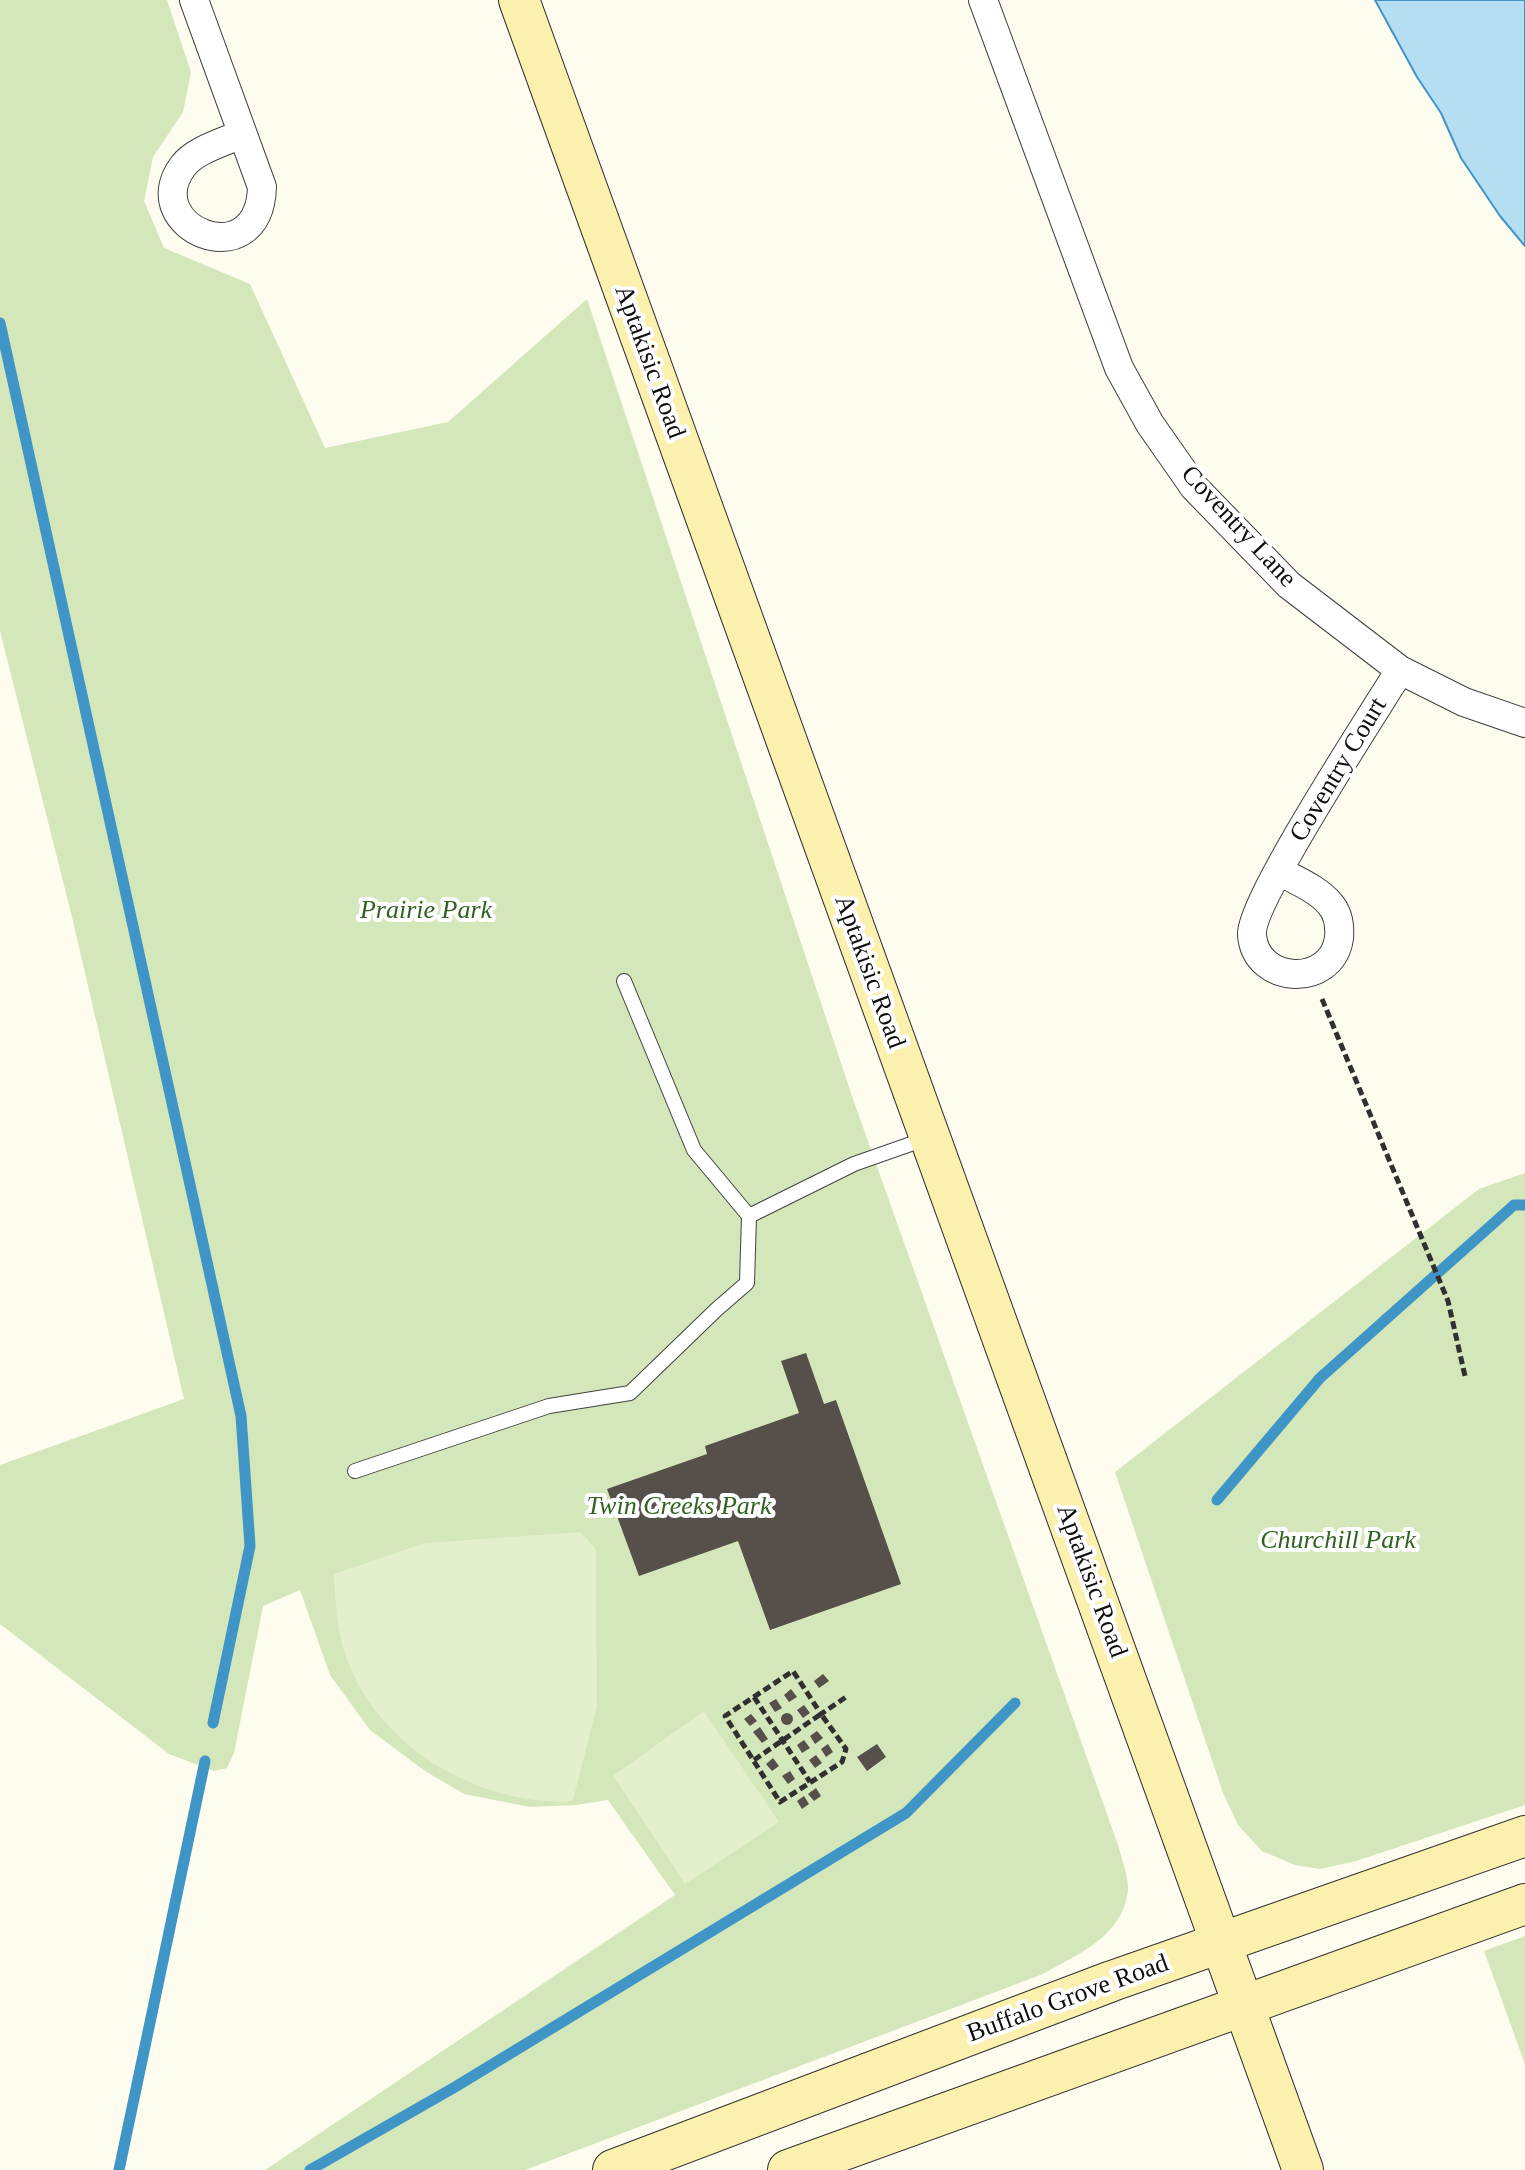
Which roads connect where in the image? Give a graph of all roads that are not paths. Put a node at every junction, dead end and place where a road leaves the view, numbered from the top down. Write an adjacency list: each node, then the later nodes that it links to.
1 (194, 0): 4 (street)
2 (519, 0): 9 (main road, Aptakisic Road)
3 (983, 0): 5 (street, Coventry Lane)
4 (242, 134)
5 (1400, 670): 6 (street, Coventry Lane); 7 (street, Coventry Court)
6 (1525, 723)
7 (1279, 871): 7 (street, Coventry Court)
8 (624, 981): 10 (lane)
9 (929, 1138): 10 (lane); 14 (main road, Aptakisic Road)
10 (749, 1216): 11 (lane)
11 (355, 1471)
12 (1525, 1836): 14 (main road, Buffalo Grove Road)
13 (1525, 1904): 15 (main road)
14 (1221, 1943): 15 (main road, Aptakisic Road); 16 (main road, Buffalo Grove Road)
15 (1244, 2006): 17 (main road); 18 (main road, Aptakisic Road)
16 (613, 2170)
17 (788, 2170)
18 (1303, 2170)

